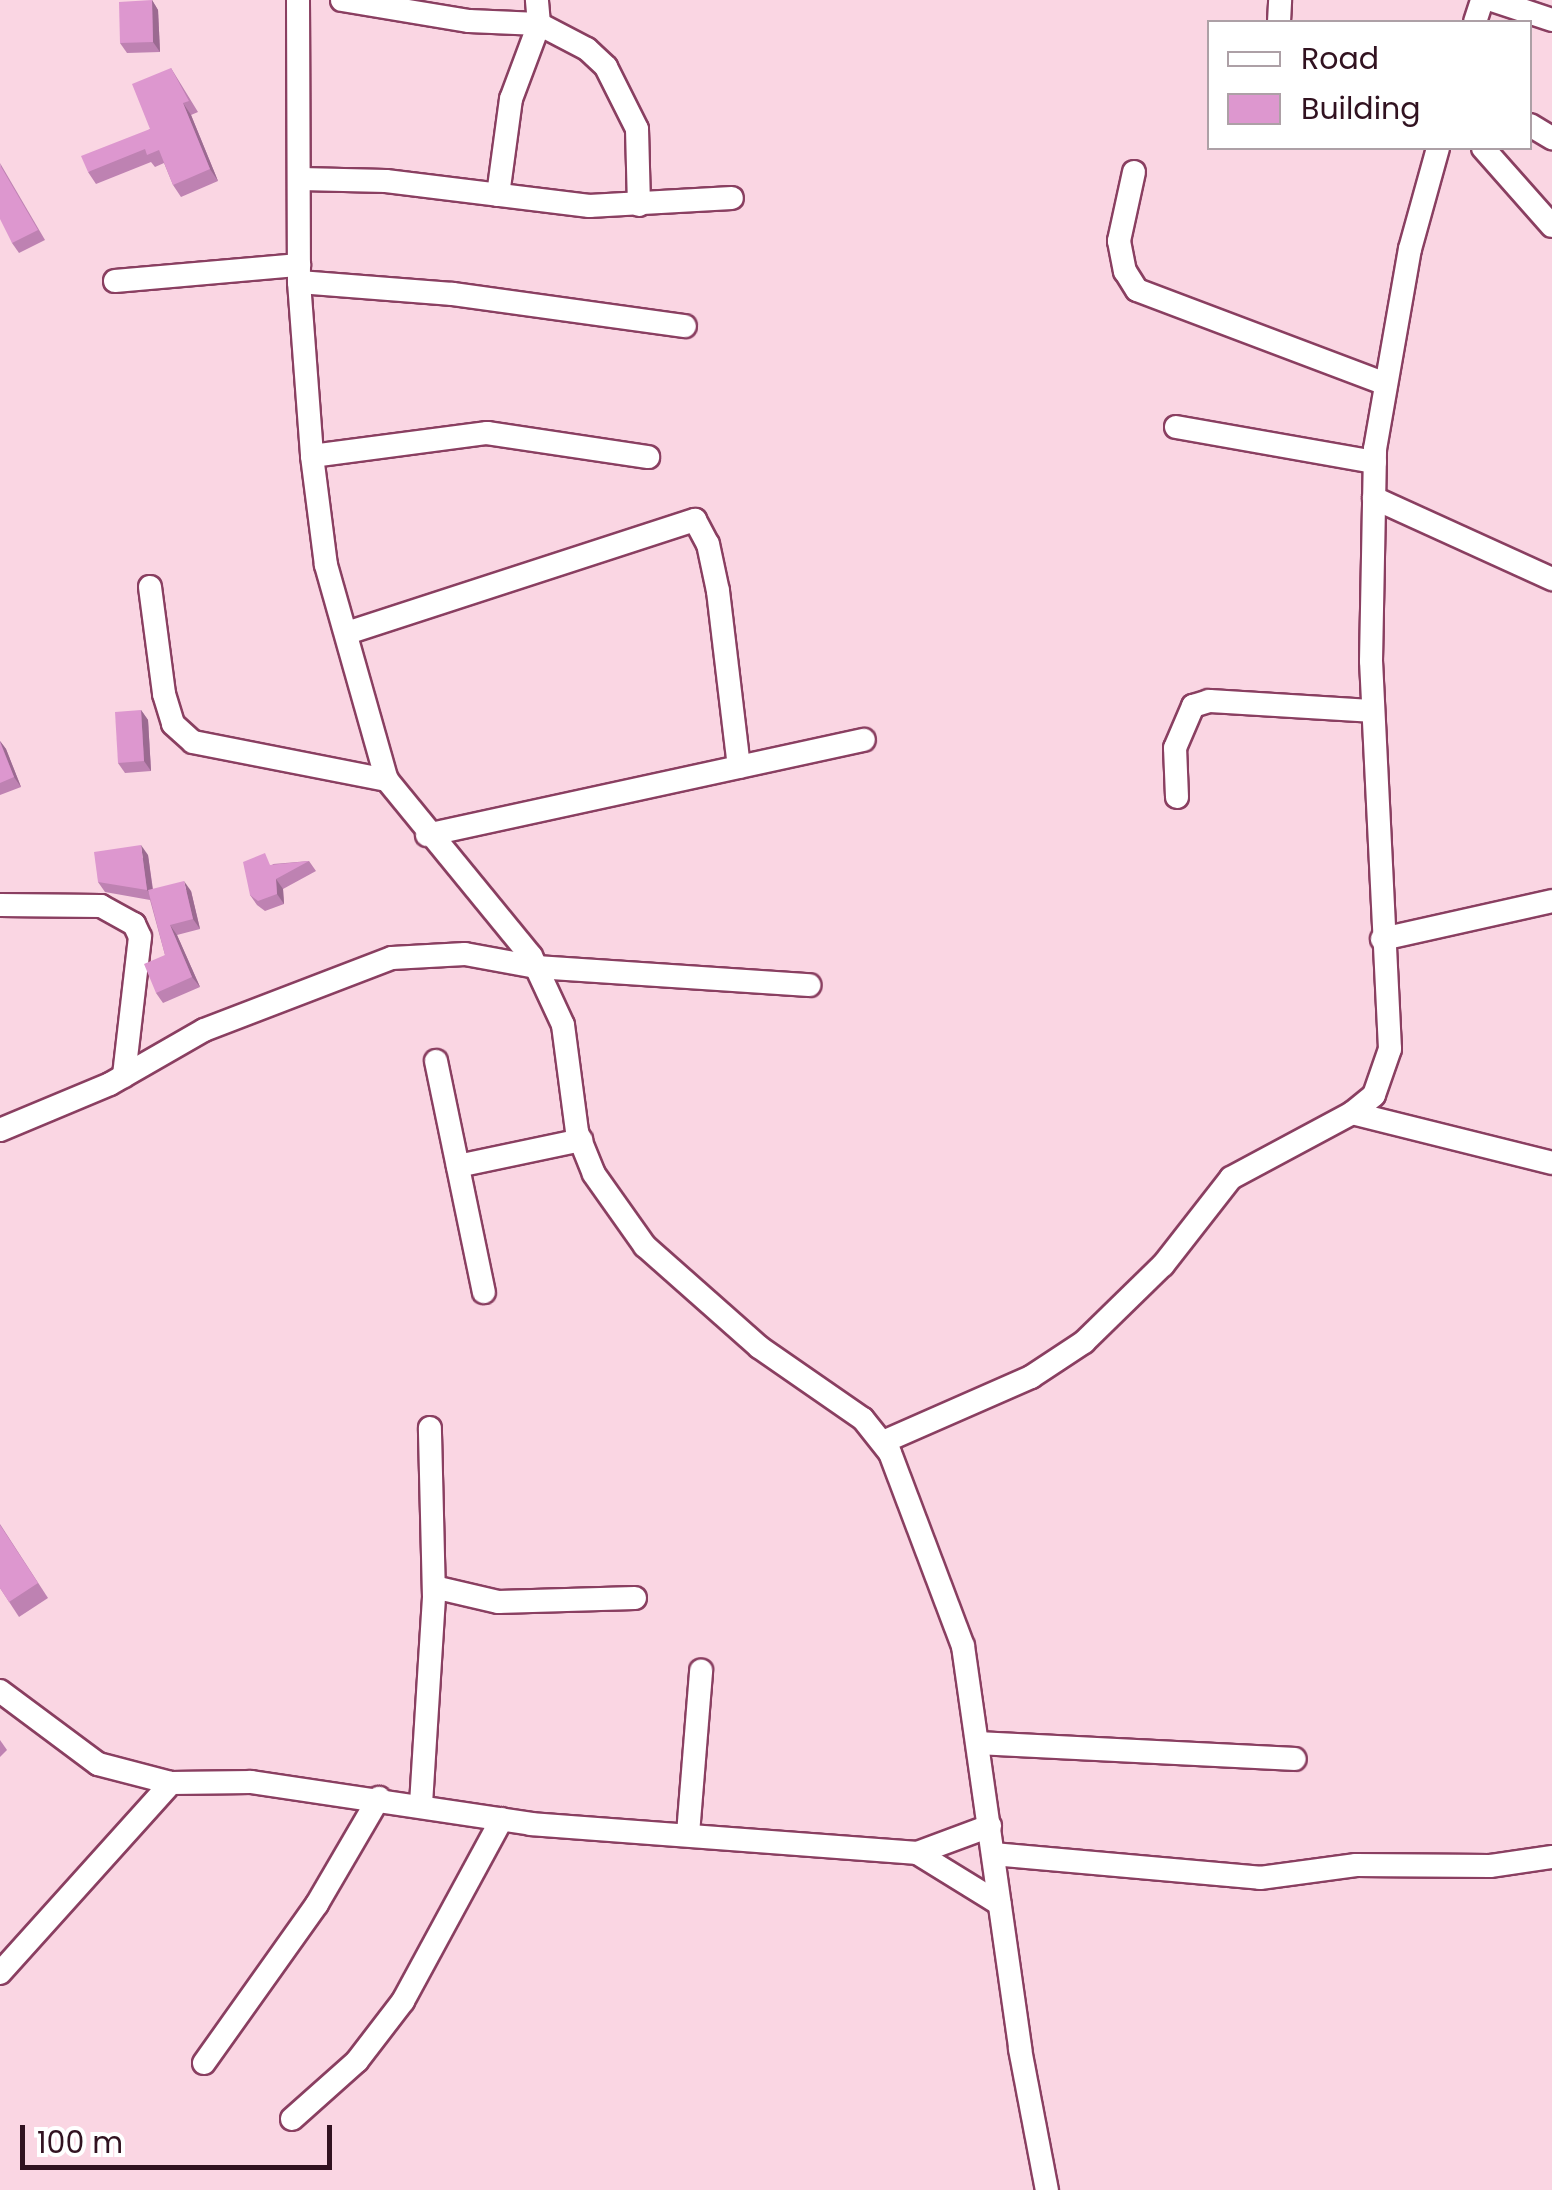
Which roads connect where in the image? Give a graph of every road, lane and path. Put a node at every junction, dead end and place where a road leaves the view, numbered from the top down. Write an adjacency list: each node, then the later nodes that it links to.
1 (298, 0): 10 (street)
2 (342, 0): 6 (street)
3 (537, 0): 6 (street)
4 (1492, 0): 5 (street)
5 (1552, 20)
6 (539, 24): 11 (street); 13 (street)
7 (1437, 150): 18 (street)
8 (1486, 150): 14 (street)
9 (1134, 172): 18 (street)
10 (301, 179): 11 (street); 15 (street)
11 (498, 195): 13 (street)
12 (732, 198): 13 (street)
13 (639, 205)
14 (1552, 226)
15 (299, 274): 16 (street); 17 (street); 20 (street)
16 (116, 282)
17 (685, 326)
18 (1386, 384): 22 (street)
19 (1176, 427): 22 (street)
20 (312, 456): 21 (street); 26 (street)
21 (648, 457)
22 (1374, 462): 23 (street)
23 (1374, 498): 24 (street); 27 (street)
24 (1552, 579)
25 (150, 588): 30 (street)
26 (350, 632): 29 (street); 30 (street)
27 (1372, 712): 31 (street); 35 (street)
28 (864, 740): 29 (street)
29 (739, 768): 32 (street)
30 (387, 780): 32 (street)
31 (1176, 797)
32 (427, 835): 36 (street)
33 (1552, 901): 35 (street)
34 (0, 905): 39 (street)
35 (1382, 938): 40 (street)
36 (536, 967): 37 (street); 39 (street); 42 (street)
37 (809, 985)
38 (436, 1061): 44 (street)
39 (124, 1076): 41 (street)
40 (1352, 1113): 43 (street); 47 (street)
41 (0, 1130)
42 (580, 1140): 44 (street); 47 (street)
43 (1552, 1163)
44 (458, 1166): 45 (street)
45 (484, 1292)
46 (430, 1428): 48 (street)
47 (884, 1442): 52 (street)
48 (434, 1587): 49 (street); 56 (street)
49 (635, 1598)
50 (700, 1672): 59 (street)
51 (2, 1696): 54 (street)
52 (978, 1743): 53 (street); 58 (street)
53 (1295, 1758)
54 (172, 1782): 55 (street); 64 (street)
55 (379, 1798): 56 (street); 65 (street)
56 (421, 1804): 57 (street)
57 (502, 1819): 59 (street); 66 (street)
58 (990, 1826): 60 (street); 61 (street)
59 (688, 1834): 60 (street)
60 (917, 1853): 63 (street)
61 (993, 1854): 62 (street); 63 (street)
62 (1552, 1857)
63 (1000, 1904): 67 (street)
64 (0, 1973)
65 (204, 2063)
66 (292, 2119)
67 (1047, 2190)

